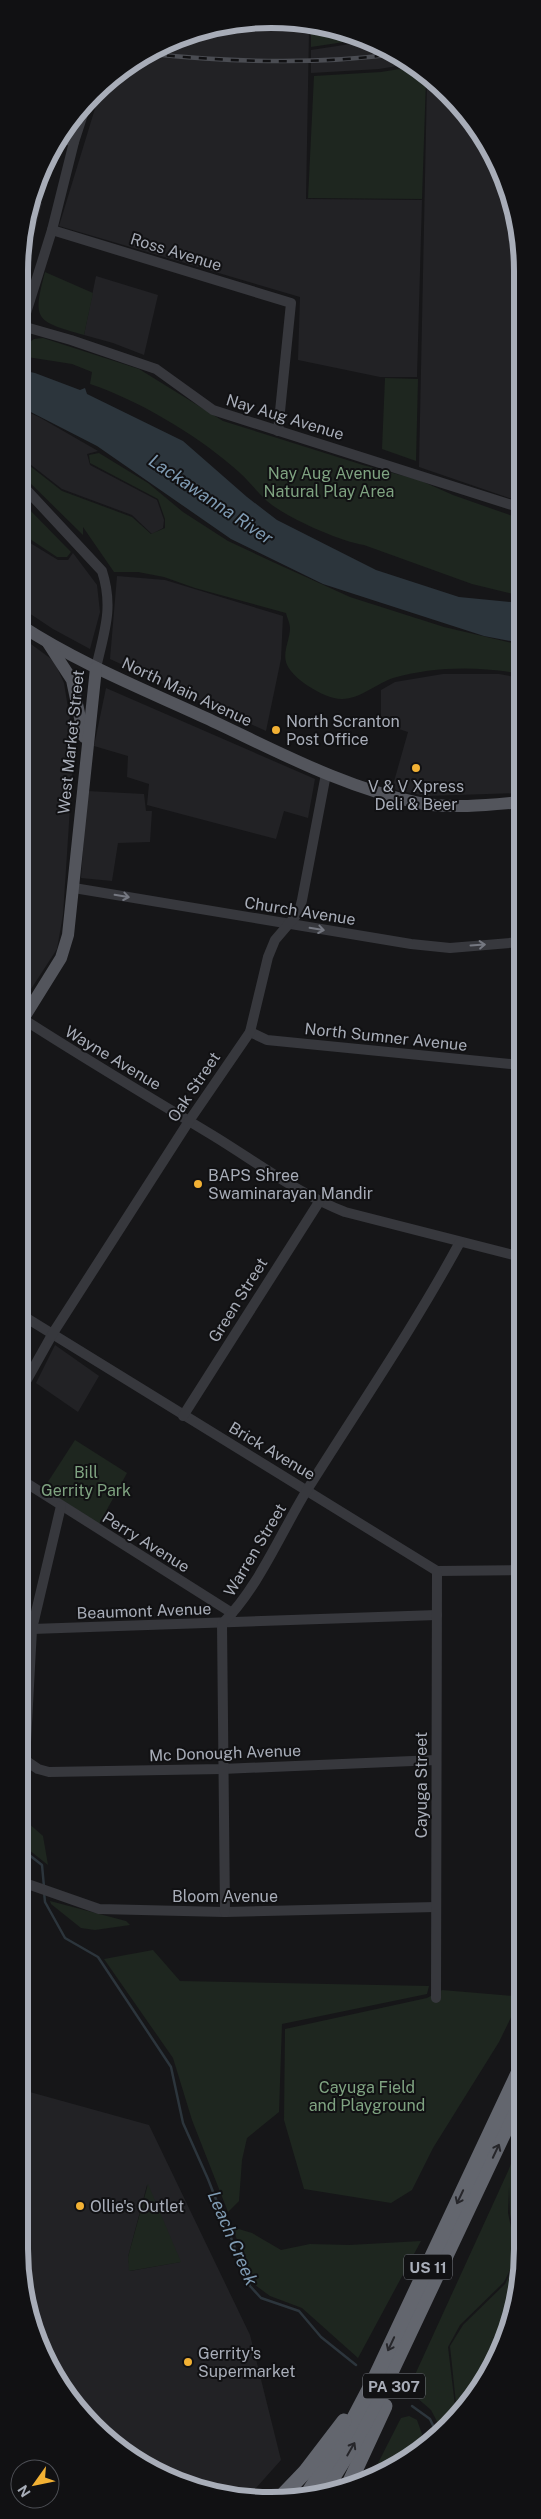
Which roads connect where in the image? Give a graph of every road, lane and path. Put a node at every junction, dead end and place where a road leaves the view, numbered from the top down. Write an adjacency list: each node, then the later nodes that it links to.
1 (81, 120): 3 (street)
2 (66, 139): 3 (street)
3 (74, 142): 4 (street)
4 (52, 230): 5 (street); 7 (street, Ross Avenue)
5 (28, 305)
6 (28, 329): 7 (street, Nay Aug Avenue)
7 (278, 431): 9 (street, Nay Aug Avenue)
8 (28, 492): 12 (street, West Market Street)
9 (514, 505)
10 (28, 629): 11 (main road, North Main Avenue)
11 (45, 639): 12 (main road, North Main Avenue); 13 (main road)
12 (96, 668): 13 (main road, West Market Street); 14 (main road, North Main Avenue)
13 (87, 749): 16 (main road, West Market Street)
14 (326, 774): 15 (main road, North Main Avenue); 17 (street, Oak Street)
15 (514, 803)
16 (74, 888): 17 (street, Church Avenue, one-way to 17); 19 (main road, West Market Street)
17 (289, 924): 18 (street, Church Avenue, one-way to 18); 21 (street, Oak Street)
18 (514, 943)
19 (28, 1009)
20 (28, 1024): 23 (street, Wayne Avenue)
21 (250, 1032): 22 (street, North Sumner Avenue); 23 (street, Oak Street)
22 (514, 1064)
23 (189, 1121): 24 (street, Wayne Avenue); 28 (street, Oak Street)
24 (319, 1202): 25 (street, Wayne Avenue); 30 (street, Green Street)
25 (460, 1242): 26 (street, Wayne Avenue); 32 (street, Warren Street)
26 (514, 1255)
27 (28, 1319): 28 (street, Brick Avenue)
28 (52, 1333): 29 (street, Oak Street); 30 (street, Brick Avenue)
29 (28, 1377)
30 (183, 1416): 32 (street, Brick Avenue)
31 (28, 1484): 33 (street, Perry Avenue)
32 (308, 1489): 35 (street, Brick Avenue); 36 (street, Warren Street)
33 (61, 1506): 36 (street, Perry Avenue); 39 (street)
34 (514, 1570): 35 (street)
35 (437, 1571): 37 (street, Cayuga Street)
36 (232, 1614): 38 (street, Warren Street)
37 (437, 1615): 38 (street, Beaumont Avenue); 41 (street, Cayuga Street)
38 (222, 1624): 39 (street, Beaumont Avenue); 43 (street)
39 (32, 1629): 40 (street)
40 (28, 1681)
41 (436, 1760): 43 (street, Mc Donough Avenue); 45 (street, Cayuga Street)
42 (28, 1763): 43 (street, Mc Donough Avenue)
43 (222, 1769): 46 (street)
44 (28, 1884): 46 (street, Bloom Avenue)
45 (436, 1907): 46 (street, Bloom Avenue); 47 (street, Cayuga Street)
46 (225, 1912)
47 (436, 1998)
48 (514, 2082): 51 (highway, US 11, one-way to 51)
49 (514, 2111): 50 (highway, US 11, one-way to 49)
50 (434, 2281): 52 (highway, PA 307); 53 (highway, US 11, one-way to 50)
51 (374, 2380): 54 (highway, US 11); 55 (highway, PA 307)
52 (352, 2478)
53 (328, 2484)
54 (311, 2488)
55 (287, 2491)

